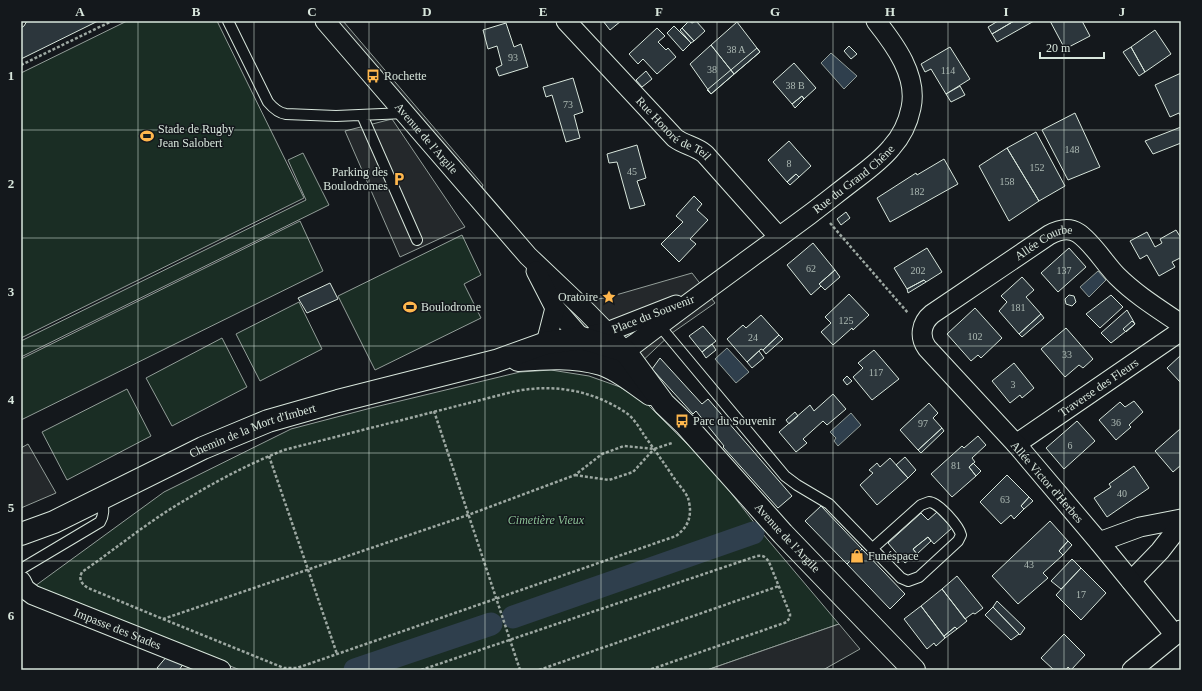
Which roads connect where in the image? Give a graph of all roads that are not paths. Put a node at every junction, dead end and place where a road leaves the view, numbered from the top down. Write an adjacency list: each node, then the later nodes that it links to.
1 (228, 21): 6 (lane)
2 (325, 21): 5 (street, Avenue de l'Argile)
3 (566, 21): 7 (street, Rue Honoré de Teil)
4 (876, 21): 7 (street, Rue du Grand Chêne)
5 (405, 113): 6 (lane); 9 (street, Avenue de l'Argile)
6 (362, 115): 8 (lane)
7 (778, 237): 10 (street, Rue du Grand Chêne)
8 (417, 240)
9 (528, 256): 11 (street, Avenue de l'Argile); 18 (street, Avenue de l'Argile)
10 (702, 295): 13 (street, Place du Souvenir); 18 (street, Place du Souvenir)
11 (555, 308): 16 (street, Avenue de l'Argile); 17 (street)
12 (1181, 324): 14 (street, Allée Courbe)
13 (659, 325): 18 (street, Place du Souvenir); 26 (lane)
14 (922, 330): 20 (street, Allée Victor d'Herbes)
15 (1181, 331): 20 (street, Traverse des Fleurs)
16 (582, 338): 17 (street, Chemin de la Mort d'Imbert); 18 (street)
17 (546, 343): 19 (street, Chemin de la Mort d'Imbert)
18 (610, 348): 19 (street, Chemin de la Mort d'Imbert); 32 (street, Avenue de l'Argile)
19 (496, 360): 21 (street, Chemin de la Mort d'Imbert)
20 (1016, 444): 25 (street, Allée Victor d'Herbes)
21 (102, 498): 24 (street, Chemin de la Mort d'Imbert); 27 (lane)
22 (1181, 519): 25 (street)
23 (1181, 524): 29 (street)
24 (21, 534)
25 (1099, 542): 29 (street, Allée Victor d'Herbes)
26 (873, 548): 26 (lane)
27 (21, 569)
28 (21, 581): 31 (street, Impasse des Stades)
29 (1131, 581): 30 (street, Allée Victor d'Herbes)
30 (1178, 632): 33 (street)
31 (220, 670)
32 (914, 670)
33 (1132, 670)

